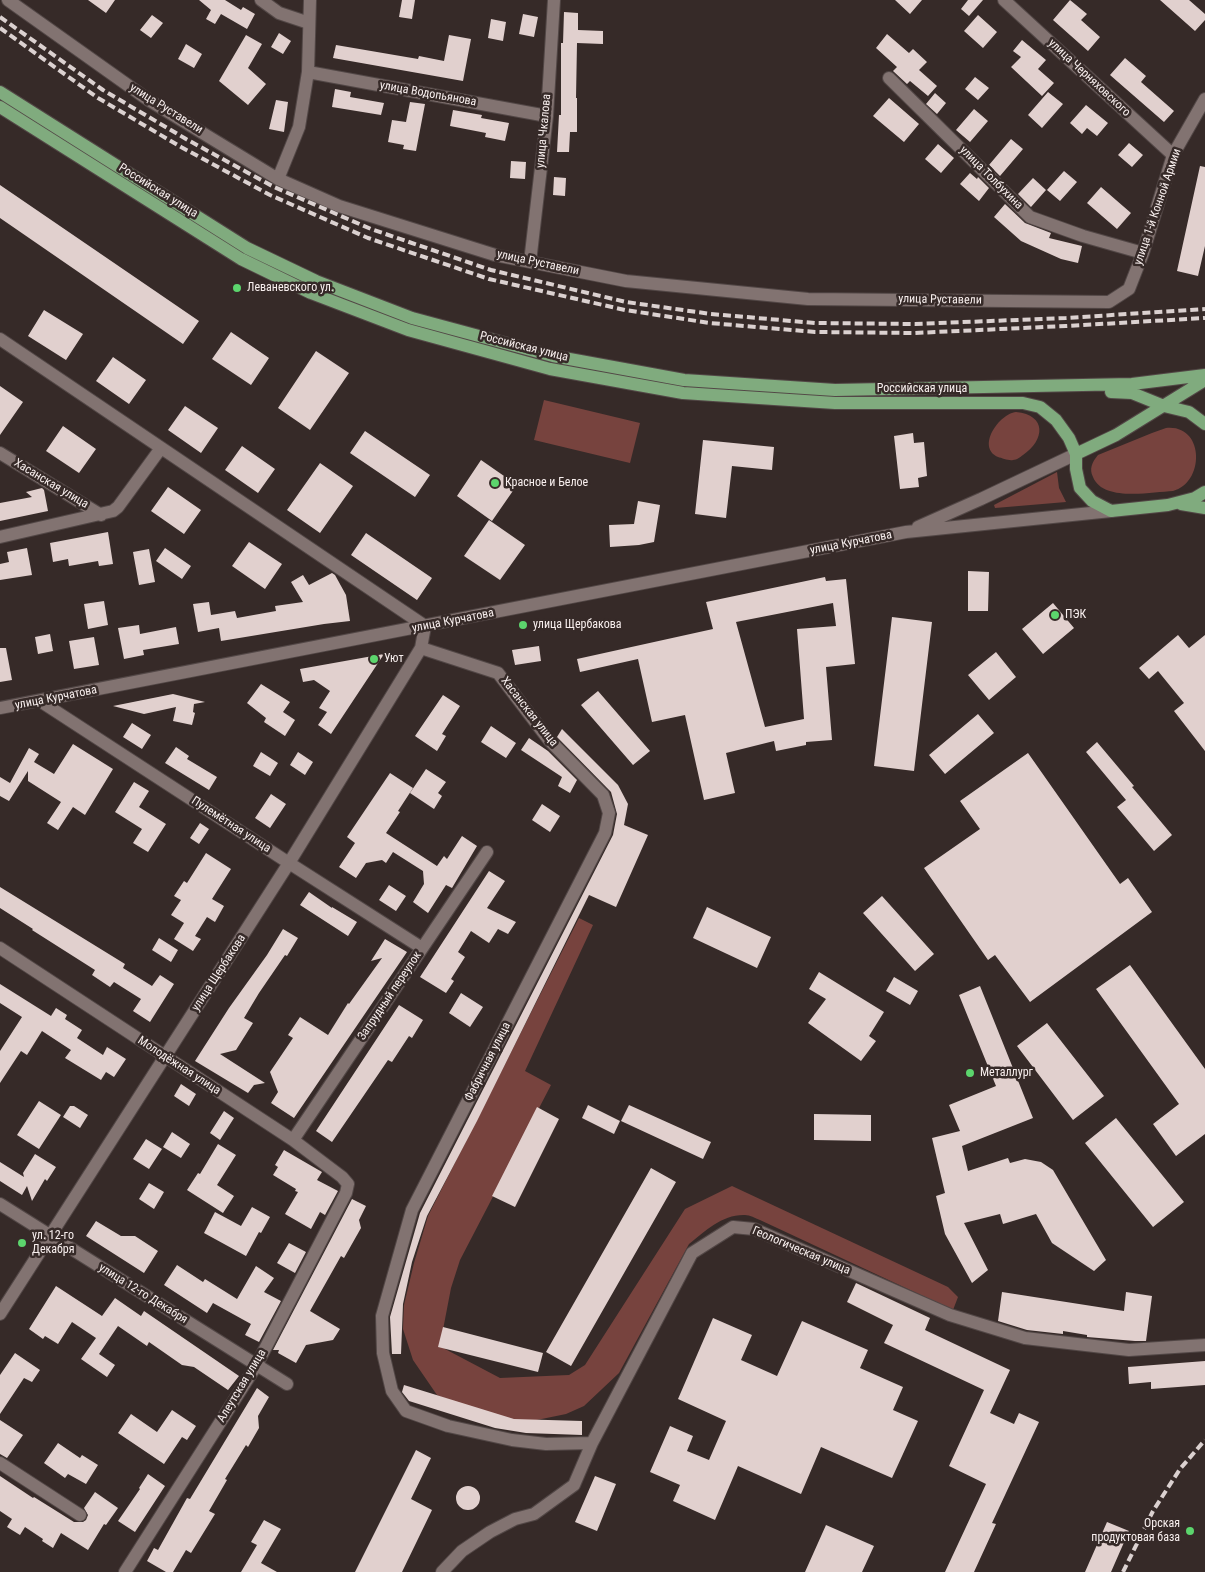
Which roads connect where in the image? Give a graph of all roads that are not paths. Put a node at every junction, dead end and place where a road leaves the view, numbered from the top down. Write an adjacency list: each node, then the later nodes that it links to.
1 (8, 0): 14 (street, улица Руставели)
2 (261, 0): 6 (street)
3 (310, 0): 6 (street)
4 (554, 0): 12 (street, улица Чкалова)
5 (1004, 0): 13 (street, улица Черняховского)
6 (309, 22): 7 (street)
7 (308, 72): 12 (street, улица Водопьянова); 14 (street)
8 (889, 78): 15 (street, улица Толбухина)
9 (0, 92): 21 (main road, Российская улица)
10 (1205, 99): 13 (street, улица 1-й Конной Армии)
11 (0, 108): 26 (main road, Российская улица)
12 (547, 116): 16 (street, улица Чкалова)
13 (1173, 155): 15 (street, улица 1-й Конной Армии)
14 (278, 179): 16 (street, улица Руставели)
15 (1143, 253): 17 (street, улица 1-й Конной Армии)
16 (530, 262): 17 (street, улица Руставели)
17 (1128, 289)
18 (0, 339): 24 (street)
19 (1205, 375): 21 (main road)
20 (1205, 380): 22 (main road)
21 (1006, 387): 22 (main road)
22 (1164, 406): 23 (main road); 26 (main road)
23 (1205, 424)
24 (161, 448): 31 (street); 34 (street)
25 (0, 453): 31 (street, Хасанская улица)
26 (1076, 454): 30 (main road); 32 (street, улица Курчатова)
27 (1205, 492): 28 (main road)
28 (1176, 504): 29 (main road); 30 (main road)
29 (1205, 508)
30 (1111, 511): 32 (street, улица Курчатова)
31 (101, 515): 33 (street)
32 (906, 532): 34 (street, улица Курчатова)
33 (0, 537)
34 (425, 626): 35 (street, улица Щербакова); 36 (street, улица Курчатова)
35 (421, 648): 38 (street, Хасанская улица); 40 (street, улица Щербакова)
36 (40, 701): 37 (street, улица Курчатова); 40 (street, Пулемётная улица)
37 (0, 708)
38 (609, 813): 52 (street, Фабричная улица)
39 (487, 852): 42 (street, Запрудный переулок)
40 (289, 863): 42 (street, Пулемётная улица); 43 (street, улица Щербакова)
41 (0, 948): 43 (street, Молодёжная улица)
42 (422, 948): 44 (street, Запрудный переулок)
43 (165, 1057): 44 (street, Молодёжная улица); 47 (street, улица Щербакова)
44 (292, 1140): 45 (street, Молодёжная улица)
45 (346, 1193): 50 (street, Алеутская улица)
46 (0, 1204): 47 (street, улица 12-го Декабря)
47 (50, 1236): 48 (street, улица Щербакова); 50 (street, улица 12-го Декабря)
48 (0, 1314)
49 (1205, 1345): 52 (street, Геологическая улица)
50 (256, 1366): 51 (street, улица 12-го Декабря); 55 (street, Алеутская улица)
51 (287, 1384)
52 (592, 1443): 56 (street, Геологическая улица)
53 (0, 1463): 54 (street)
54 (80, 1516)
55 (125, 1572)
56 (442, 1572)

